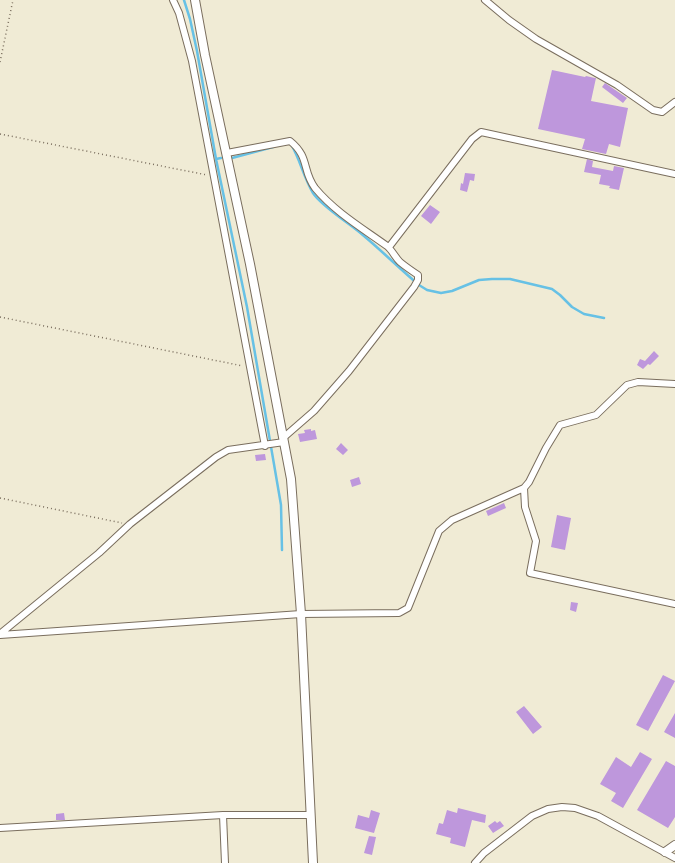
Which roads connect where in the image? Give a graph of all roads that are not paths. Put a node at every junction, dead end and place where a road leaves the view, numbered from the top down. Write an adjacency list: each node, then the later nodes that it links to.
1 (173, 0): 10 (street)
2 (195, 0): 5 (street)
3 (485, 0): 4 (street)
4 (675, 102)
5 (227, 153): 7 (street); 9 (street)
6 (675, 174): 7 (street)
7 (389, 247): 9 (street)
8 (675, 384): 11 (street)
9 (282, 441): 10 (street); 13 (street)
10 (267, 445): 14 (street)
11 (524, 488): 12 (street); 13 (street)
12 (675, 604)
13 (301, 614): 14 (street); 16 (street)
14 (0, 634)
15 (223, 815): 16 (street); 17 (street); 21 (street)
16 (310, 815): 22 (street)
17 (0, 828)
18 (675, 845): 19 (street)
19 (665, 852): 20 (street); 23 (street)
20 (675, 858)
21 (225, 863)
22 (313, 863)
23 (475, 863)

